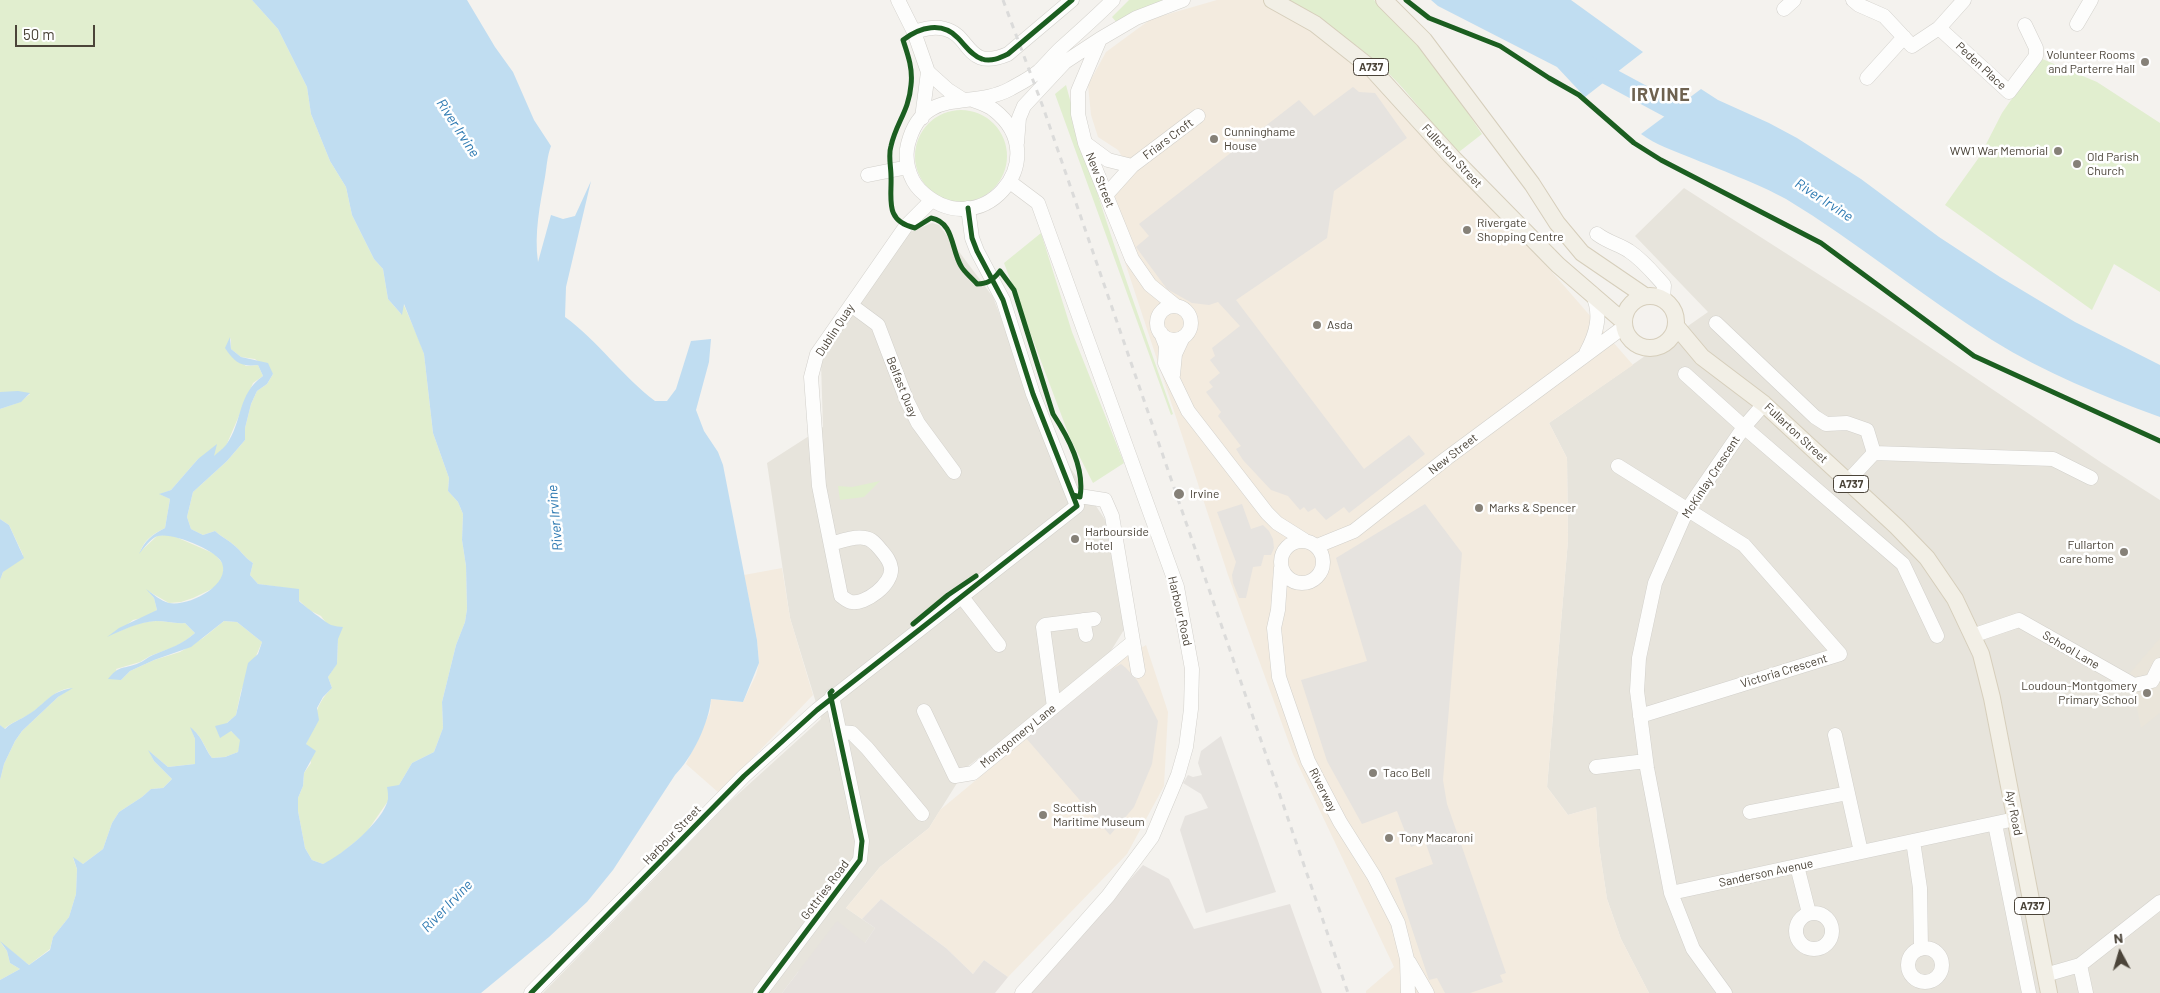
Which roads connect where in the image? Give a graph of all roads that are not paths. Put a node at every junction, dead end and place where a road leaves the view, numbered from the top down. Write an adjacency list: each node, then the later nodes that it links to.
1 (898, 0): 13 (street)
2 (1072, 0): 13 (street)
3 (1113, 0): 18 (street)
4 (1183, 0): 15 (street)
5 (1272, 0): 31 (main road, Fullerton Street / A737)
6 (1384, 0): 32 (main road)
7 (1853, 0): 14 (street)
8 (1964, 0): 12 (street)
9 (2091, 0): 10 (street)
10 (2077, 24)
11 (2025, 25): 12 (street, Peden Place)
12 (1939, 28): 14 (street)
13 (914, 32): 16 (street)
14 (1904, 37): 17 (street)
15 (1100, 39): 21 (street, New Street); 22 (street)
16 (928, 72): 18 (street); 20 (street)
17 (1867, 78)
18 (967, 100): 20 (street); 22 (street)
19 (1198, 116): 23 (street, Friars Croft)
20 (922, 118): 24 (street)
21 (1085, 143): 23 (street, Friars Croft); 27 (street, New Street)
22 (1017, 146): 26 (street)
23 (1132, 166): 27 (street)
24 (908, 167): 25 (street); 28 (street)
25 (868, 175)
26 (1010, 182): 29 (street); 95 (street, Harbour Road)
27 (1106, 195): 35 (street, New Street)
28 (931, 201): 29 (street); 34 (street, Dublin Quay)
29 (968, 208): 53 (street)
30 (1597, 234): 33 (street)
31 (1592, 293): 37 (main road, Fullerton Street / A737); 42 (street, New Street)
32 (1645, 296): 33 (main road); 37 (main road)
33 (1663, 298): 38 (main road, A737)
34 (851, 305): 50 (street, Belfast Quay); 57 (street, Dublin Quay)
35 (1176, 306): 39 (street); 40 (street, New Street)
36 (1716, 323): 48 (street)
37 (1624, 324): 41 (main road, A737); 42 (street, New Street)
38 (1676, 326): 41 (main road); 43 (main road, Fullarton Street / A737)
39 (1161, 333): 40 (street); 45 (street)
40 (1182, 337): 45 (street)
41 (1667, 342): 43 (main road, Fullarton Street / A737)
42 (1586, 353): 56 (street, New Street)
43 (1702, 356): 46 (main road, Fullarton Street / A737)
44 (1686, 374): 47 (street)
45 (1173, 376): 55 (street)
46 (1764, 404): 47 (street, McKinlay Crescent); 52 (main road, Fullarton Street / A737)
47 (1744, 427): 54 (street, McKinlay Crescent); 64 (street)
48 (1874, 454): 51 (street); 52 (street)
49 (1618, 466): 54 (street)
50 (954, 472)
51 (2091, 478)
52 (1848, 481): 65 (main road, Fullarton Street / A737)
53 (1075, 501): 61 (street, Harbour Street); 66 (street)
54 (1687, 510): 73 (street, McKinlay Crescent); 73 (street, Victoria Crescent)
55 (1277, 523): 56 (street); 58 (street)
56 (1310, 543): 58 (street); 60 (street)
57 (831, 544): 57 (street, Dublin Quay)
58 (1282, 553): 59 (street)
59 (1281, 568): 60 (street); 62 (street, Riverway)
60 (1298, 583): 62 (street, Riverway)
61 (962, 597): 67 (street); 70 (street, Harbour Street)
62 (1278, 610): 90 (street, Riverway)
63 (1086, 635): 71 (street)
64 (1937, 636)
65 (1972, 636): 68 (street, School Lane); 81 (main road, Ayr Road / A737)
66 (1133, 642): 69 (street); 71 (street, Montgomery Lane)
67 (999, 645)
68 (2160, 665)
69 (1138, 670)
70 (832, 696): 74 (street, Gottries Road); 93 (street, Harbour Street)
71 (1054, 707): 72 (street, Montgomery Lane)
72 (924, 712)
73 (1640, 716): 76 (street, McKinlay Crescent)
74 (840, 732): 80 (street); 94 (street, Gottries Road)
75 (1835, 735): 78 (street)
76 (1646, 761): 77 (street); 86 (street, McKinlay Crescent)
77 (1596, 767)
78 (1848, 793): 79 (street); 84 (street)
79 (1750, 812)
80 (922, 814)
81 (2015, 819): 82 (street, Sanderson Avenue); 92 (main road, Ayr Road / A737)
82 (1995, 824): 83 (street, Sanderson Avenue); 99 (street, Ayr Road)
83 (1913, 841): 84 (street, Sanderson Avenue); 89 (street)
84 (1861, 852): 85 (street, Sanderson Avenue)
85 (1796, 866): 86 (street, Sanderson Avenue); 88 (street)
86 (1671, 893): 98 (street, McKinlay Crescent)
87 (2160, 902): 91 (street)
88 (1809, 913)
89 (1921, 949)
90 (1407, 959): 96 (street, Riverway); 97 (street, Riverway)
91 (2080, 965): 92 (street); 101 (street)
92 (2045, 975): 100 (main road, Ayr Road / A737)
93 (531, 993)
94 (760, 993)
95 (1022, 993)
96 (1408, 993)
97 (1427, 993)
98 (1725, 993)
99 (2029, 993)
100 (2048, 993)
101 (2086, 993)

